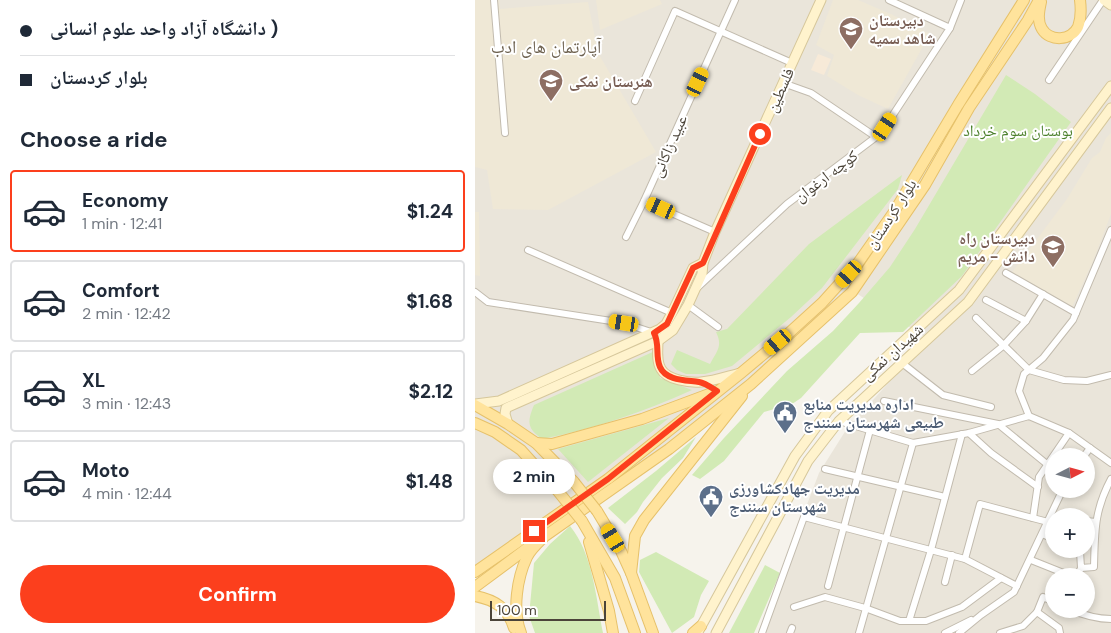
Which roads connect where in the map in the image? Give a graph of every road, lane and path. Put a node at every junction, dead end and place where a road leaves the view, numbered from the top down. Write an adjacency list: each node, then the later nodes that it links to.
1 (494, 0): 20 (street)
2 (735, 0): 12 (street, عبید زاکانی)
3 (821, 0): 13 (main road, فلسطین)
4 (889, 0): 11 (street)
5 (961, 0): 11 (street, کوچه ارغوان)
6 (1024, 0): 45 (main road, بلوار کردستان)
7 (1040, 0): 8 (main road); 48 (main road, بلوار کردستان)
8 (1080, 0)
9 (1104, 0): 10 (main road); 14 (street)
10 (1111, 4)
11 (949, 28): 21 (street, کوچه ارغوان)
12 (721, 31): 13 (street); 17 (street); 23 (street, عبید زاکانی)
13 (792, 63): 15 (main road, فلسطین)
14 (1049, 80)
15 (783, 83): 21 (street); 25 (main road, فلسطین)
16 (1111, 86): 19 (main road, شهیدان نمکی)
17 (635, 101)
18 (1111, 108): 22 (main road, شهیدان نمکی)
19 (1077, 131): 22 (main road); 112 (main road, شهیدان نمکی)
20 (505, 133)
21 (876, 137): 30 (street, کوچه ارغوان)
22 (1089, 139): 42 (main road, شهیدان نمکی)
23 (644, 201): 25 (street); 26 (street, عبید زاکانی)
24 (1111, 230): 36 (street)
25 (715, 232): 28 (main road, فلسطین)
26 (626, 237)
27 (528, 250): 35 (street)
28 (703, 263): 30 (main road, فلسطین); 35 (main road, فلسطین)
29 (1006, 273): 32 (street)
30 (696, 288): 34 (main road, فلسطین)
31 (475, 292): 40 (street)
32 (1043, 294): 36 (street); 38 (street)
33 (986, 300): 38 (street)
34 (688, 305): 39 (street); 40 (main road, فلسطین)
35 (672, 313): 40 (main road, فلسطین)
36 (1076, 313): 43 (street)
37 (976, 318): 41 (street)
38 (1026, 322): 41 (street)
39 (718, 327)
40 (656, 337): 47 (main road); 51 (main road, فلسطین); 56 (main road, فلسطین)
41 (1003, 346): 43 (street); 44 (street)
42 (902, 363): 52 (street); 54 (main road, شهیدان نمکی)
43 (1029, 370): 46 (street); 53 (street)
44 (972, 371)
45 (741, 373): 47 (main road); 49 (main road, بلوار کردستان)
46 (1111, 375)
47 (701, 382): 49 (main road)
48 (751, 384): 84 (main road, بلوار کردستان); 94 (main road)
49 (717, 391): 62 (main road); 93 (main road, بلوار کردستان)
50 (884, 401): 57 (street)
51 (475, 405): 56 (main road)
52 (991, 407)
53 (1029, 416): 57 (street); 60 (street)
54 (839, 421): 58 (street); 117 (main road, شهیدان نمکی)
55 (475, 423): 79 (main road, bridge)
56 (508, 424): 62 (main road)
57 (998, 424): 59 (street); 67 (street)
58 (870, 430): 63 (street); 71 (street)
59 (969, 433): 61 (street); 74 (street)
60 (1069, 433): 64 (street); 65 (street)
61 (962, 434): 63 (street); 75 (street)
62 (536, 443): 94 (main road, bridge)
63 (913, 443): 73 (street)
64 (1059, 448)
65 (1090, 448)
66 (1095, 452): 68 (street)
67 (1045, 463)
68 (1111, 463)
69 (1045, 468): 74 (street)
70 (825, 469): 71 (street)
71 (858, 477): 73 (street); 80 (street)
72 (1111, 479): 78 (street)
73 (899, 487): 75 (street); 85 (street)
74 (1038, 488): 76 (street)
75 (945, 497): 86 (street)
76 (1033, 518): 77 (street); 88 (street)
77 (1045, 519)
78 (1096, 522): 92 (street)
79 (583, 524): 115 (main road); 116 (main road)
80 (843, 527): 85 (street); 97 (street); 118 (street)
81 (1045, 529): 82 (street)
82 (1042, 534): 83 (street); 90 (street)
83 (1045, 535)
84 (545, 536): 99 (main road, بلوار کردستان); 114 (main road, بلوار کردستان)
85 (886, 538): 86 (street); 103 (street)
86 (931, 550): 87 (street); 108 (street)
87 (952, 555): 88 (street); 96 (street)
88 (965, 558): 95 (street)
89 (1080, 558): 92 (street)
90 (1031, 560): 91 (street); 98 (street)
91 (1051, 568)
92 (1081, 568)
93 (475, 572)
94 (631, 573): 111 (main road)
95 (1001, 578): 98 (street); 108 (street)
96 (945, 582)
97 (828, 586)
98 (1017, 586): 105 (street)
99 (475, 588)
100 (475, 596): 113 (main road)
101 (1045, 598): 104 (street)
102 (794, 607): 103 (street)
103 (865, 608): 108 (street); 119 (street)
104 (1037, 612): 109 (street); 110 (street)
105 (981, 615): 120 (street); 121 (street)
106 (1095, 618): 107 (street)
107 (1111, 619)
108 (909, 621)
109 (1023, 626): 122 (street); 123 (street)
110 (1060, 630)
111 (654, 631)
112 (697, 631)
113 (515, 633)
114 (521, 633)
115 (613, 633)
116 (635, 633)
117 (716, 633)
118 (762, 633)
119 (859, 633)
120 (945, 633)
121 (959, 633)
122 (1001, 633)
123 (1027, 633)

